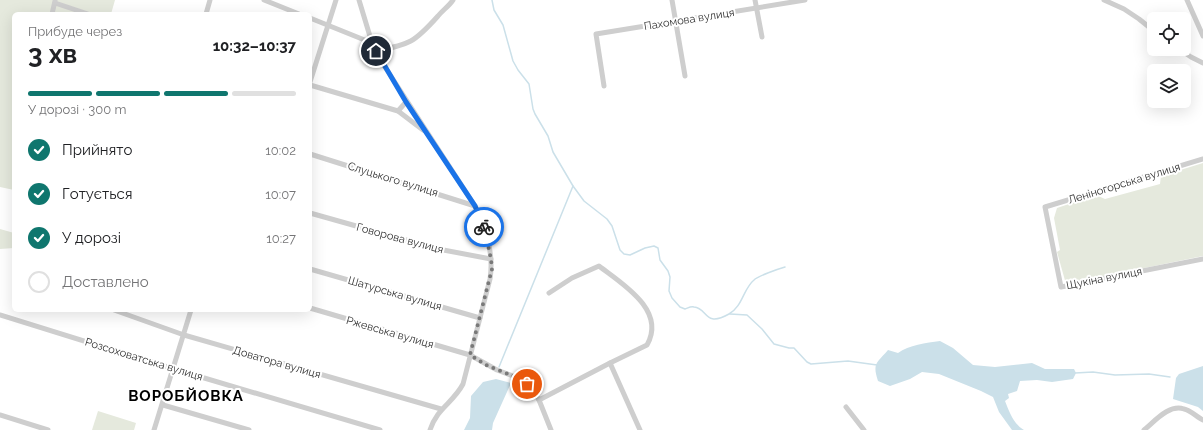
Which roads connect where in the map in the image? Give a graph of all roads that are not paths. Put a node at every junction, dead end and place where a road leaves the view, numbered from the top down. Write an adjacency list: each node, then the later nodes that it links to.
1 (210, 0): 15 (street)
2 (264, 0): 16 (street)
3 (336, 0): 20 (street)
4 (359, 0): 23 (street)
5 (453, 0): 24 (street)
6 (672, 0): 18 (street)
7 (754, 0): 12 (street)
8 (805, 0): 12 (street, Пахомова вулиця)
9 (1104, 0): 19 (street)
10 (1187, 0): 21 (street)
11 (55, 1): 13 (street); 14 (street)
12 (756, 8): 18 (street, Пахомова вулиця); 22 (street)
13 (52, 12)
14 (83, 12)
15 (207, 12)
16 (294, 12)
17 (312, 19): 20 (street)
18 (676, 22): 27 (street); 30 (street, Пахомова вулиця)
19 (1147, 25)
20 (329, 26): 23 (street); 28 (street)
21 (1203, 36)
22 (762, 37)
23 (372, 43): 24 (street)
24 (376, 51): 31 (street)
25 (1191, 56): 26 (street)
26 (1203, 63)
27 (685, 76)
28 (312, 78)
29 (312, 85): 32 (street)
30 (604, 86)
31 (406, 102): 32 (street); 33 (street)
32 (398, 111): 33 (street)
33 (426, 132): 36 (street)
34 (312, 155): 37 (street, Слуцького вулиця)
35 (1203, 159): 39 (street, Леніногорська вулиця)
36 (464, 189): 37 (street); 38 (street)
37 (460, 200): 38 (street, Слуцького вулиця)
38 (475, 206): 41 (street)
39 (1045, 207): 42 (street, Щукіна вулиця)
40 (312, 214): 41 (street, Говорова вулиця)
41 (491, 259): 49 (street)
42 (1203, 259)
43 (312, 270): 49 (street, Шатурська вулиця)
44 (549, 292): 52 (street)
45 (312, 309): 51 (street, Ржевська вулиця)
46 (120, 312): 50 (street, Доватора вулиця)
47 (190, 312): 50 (street)
48 (0, 315): 53 (street, Розсоховатська вулиця)
49 (480, 318): 51 (street)
50 (184, 335): 53 (street); 57 (street, Доватора вулиця)
51 (470, 355): 54 (street, Ржевська вулиця); 57 (street)
52 (610, 363): 54 (street); 66 (street)
53 (174, 369): 55 (street); 63 (street, Розсоховатська вулиця)
54 (539, 400): 65 (street, Ржевська вулиця)
55 (162, 405): 61 (street); 62 (street)
56 (846, 407): 67 (street)
57 (441, 409): 64 (street)
58 (0, 415): 60 (street)
59 (1203, 420): 68 (street)
60 (48, 430)
61 (154, 430)
62 (249, 430)
63 (380, 430)
64 (430, 430)
65 (551, 430)
66 (640, 430)
67 (864, 430)
68 (1144, 430)

